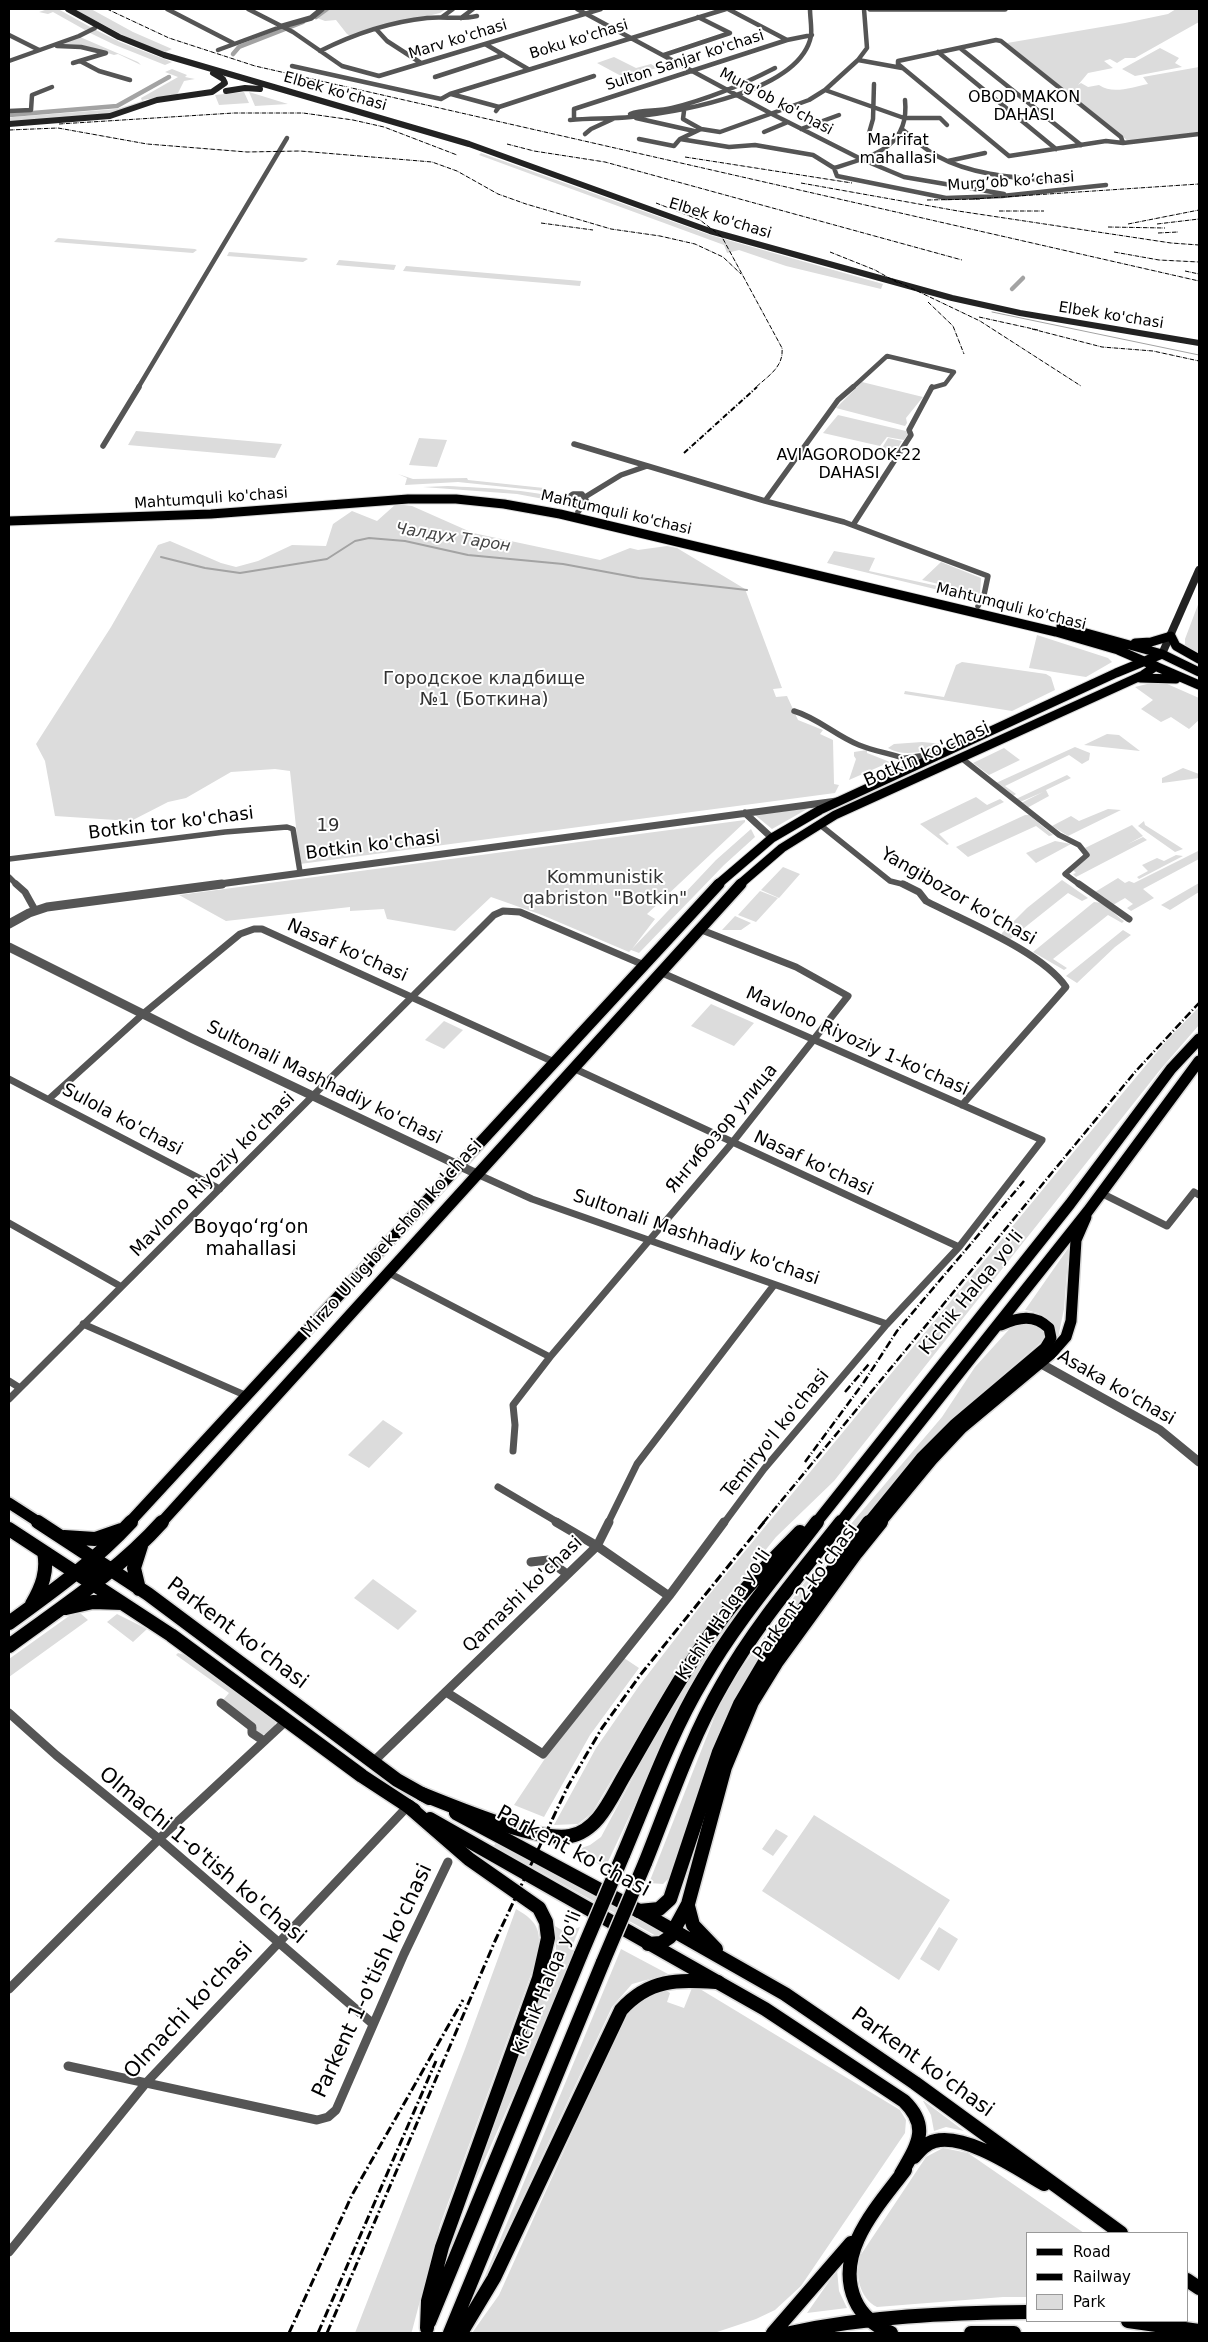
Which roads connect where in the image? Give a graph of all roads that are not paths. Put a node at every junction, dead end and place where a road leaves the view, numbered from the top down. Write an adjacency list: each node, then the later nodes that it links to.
1 (61, 9): 21 (main road)
2 (68, 9): 51 (main road, Elbek ko'chasi)
3 (167, 9): 28 (street)
4 (248, 9): 22 (street)
5 (322, 9): 22 (street)
6 (453, 9): 18 (street)
7 (473, 9): 20 (street)
8 (576, 9): 16 (street, Murg'ob ko'chasi)
9 (602, 9): 16 (street, Marv ko'chasi)
10 (727, 9): 19 (street, Boku ko'chasi); 27 (street)
11 (810, 9): 25 (street)
12 (864, 9): 39 (street)
13 (870, 9): 14 (street)
14 (990, 9): 15 (street)
15 (1005, 9)
16 (586, 13): 26 (street, Murg'ob ko'chasi); 29 (street, Marv ko'chasi)
17 (477, 16): 20 (street)
18 (442, 17): 20 (street); 23 (street)
19 (698, 17): 26 (street, Boku ko'chasi); 37 (street)
20 (461, 18)
21 (95, 28): 30 (street); 52 (main road)
22 (286, 28): 28 (street); 34 (street)
23 (376, 30): 34 (street); 42 (street)
24 (9, 35): 32 (street)
25 (812, 35): 27 (street, Sulton Sanjar ko'chasi); 62 (street)
26 (631, 38): 37 (street, Murg'ob ko'chasi); 45 (street, Boku ko'chasi)
27 (787, 40): 47 (street, Sulton Sanjar ko'chasi)
28 (233, 43): 33 (street)
29 (485, 44): 36 (street); 42 (street, Marv ko'chasi)
30 (46, 47): 32 (street); 40 (street)
31 (960, 48): 35 (street); 86 (street); 87 (street)
32 (39, 50): 38 (street)
33 (218, 50)
34 (320, 51): 42 (street, Marv ko'chasi)
35 (938, 52): 46 (street); 88 (street)
36 (503, 55): 45 (street); 49 (street)
37 (664, 55): 47 (street, Murg'ob ko'chasi)
38 (9, 60)
39 (858, 60): 46 (street); 58 (street)
40 (80, 61): 41 (street); 50 (street)
41 (73, 63)
42 (420, 63)
43 (292, 66): 60 (street, Boku ko'chasi)
44 (774, 68): 57 (street)
45 (528, 69): 60 (street, Boku ko'chasi)
46 (904, 69): 88 (street)
47 (692, 70): 57 (street, Murg'ob ko'chasi); 70 (street, Sulton Sanjar ko'chasi)
48 (594, 76): 60 (street)
49 (435, 77)
50 (130, 80)
51 (244, 80): 52 (main road, Elbek ko'chasi); 55 (main road); 96 (main road, Elbek ko'chasi)
52 (225, 83): 55 (main road); 61 (main road, Elbek ko'chasi)
53 (874, 84): 64 (street)
54 (52, 87): 66 (street)
55 (238, 88): 56 (main road, Elbek ko'chasi); 59 (main road, Elbek ko'chasi)
56 (260, 89): 59 (main road, Elbek ko'chasi); 97 (main road, Elbek ko'chasi)
57 (728, 90): 62 (street, Murg'ob ko'chasi); 68 (street)
58 (825, 90): 64 (street); 67 (street)
59 (226, 91): 61 (main road, Elbek ko'chasi)
60 (450, 94)
61 (182, 96): 73 (main road, Elbek ko'chasi)
62 (738, 96): 65 (street); 67 (street, Murg'ob ko'chasi)
63 (905, 100): 71 (street)
64 (875, 107): 71 (street); 80 (street)
65 (684, 110): 68 (street); 75 (street)
66 (9, 111)
67 (772, 114): 72 (street, Murg'ob ko'chasi); 75 (street)
68 (631, 115): 70 (street); 78 (street)
69 (839, 115): 76 (street)
70 (615, 118): 81 (street)
71 (904, 118): 74 (street); 77 (street)
72 (788, 122): 76 (street, Murg'ob ko'chasi); 79 (street)
73 (9, 124)
74 (947, 125)
75 (701, 129): 78 (street)
76 (801, 129): 90 (street, Murg'ob ko'chasi)
77 (903, 130): 90 (street); 91 (street)
78 (695, 131): 85 (street)
79 (764, 132)
80 (868, 133)
81 (585, 134)
82 (1199, 134): 86 (street)
83 (287, 138): 99 (street)
84 (639, 139): 85 (street)
85 (680, 139): 92 (street, Murg’ob ko’chasi)
86 (1123, 144): 87 (street)
87 (1081, 146): 88 (street)
88 (1056, 150)
89 (986, 153): 91 (street)
90 (861, 159): 92 (street); 95 (street, Murg'ob ko'chasi)
91 (948, 161): 93 (street)
92 (834, 168): 94 (street, Murg’ob ko’chasi)
93 (1064, 182)
94 (1106, 185)
95 (1004, 194)
96 (1199, 343)
97 (1199, 347)
98 (574, 444): 100 (street)
99 (103, 446)
100 (648, 466): 101 (street); 102 (street)
101 (585, 497): 103 (street); 103 (street)
102 (765, 501): 107 (street); 107 (street)
103 (579, 508): 105 (main road, Mahtumquli ko'chasi); 109 (main road, Mahtumquli ko'chasi)
104 (9, 515): 105 (main road, Mahtumquli ko'chasi)
105 (67, 517): 106 (main road, Mahtumquli ko'chasi); 110 (main road, Mahtumquli ko'chasi)
106 (9, 521)
107 (854, 525): 109 (street)
108 (1199, 570): 112 (main road)
109 (978, 606): 110 (main road, Mahtumquli ko'chasi)
110 (996, 613): 111 (main road, Mahtumquli ko'chasi); 113 (main road, Mahtumquli ko'chasi)
111 (1056, 632): 116 (main road, Mahtumquli ko'chasi); 119 (main road)
112 (1171, 636): 113 (main road); 114 (main road); 115 (main road)
113 (1124, 642): 114 (main road, Mahtumquli ko'chasi)
114 (1162, 654): 116 (main road, Botkin ko'chasi); 117 (main road); 118 (main road, Mahtumquli ko'chasi)
115 (1199, 659)
116 (1144, 661): 117 (main road, Mahtumquli ko'chasi); 119 (main road, Botkin ko'chasi)
117 (1156, 666): 120 (main road, Botkin ko'chasi); 121 (main road, Mahtumquli ko'chasi)
118 (1199, 672)
119 (1116, 673): 123 (main road, Botkin ko'chasi)
120 (1136, 678): 121 (main road); 124 (main road, Botkin ko'chasi)
121 (1198, 685)
122 (794, 711): 127 (street)
123 (1008, 722): 124 (main road); 125 (main road, Botkin ko'chasi)
124 (1019, 731): 126 (main road, Botkin ko'chasi)
125 (942, 753): 127 (street); 128 (main road, Botkin ko'chasi)
126 (960, 757): 131 (main road, Botkin ko'chasi); 138 (street)
127 (906, 758): 128 (street)
128 (918, 764): 129 (main road, Botkin ko'chasi)
129 (838, 801): 130 (street, Botkin ko'chasi); 132 (main road, Botkin ko'chasi)
130 (745, 813): 132 (street); 135 (street, Botkin ko'chasi)
131 (819, 824): 133 (main road, Botkin ko'chasi); 154 (street, Yangibozor ko'chasi)
132 (774, 836): 133 (main road); 142 (main road, Mirzo Ulug'bek shoh ko'chasi)
133 (788, 842): 140 (main road, Mirzo Ulug'bek shoh ko'chasi)
134 (9, 859): 135 (street, Botkin tor ko'chasi)
135 (300, 872): 137 (street, Botkin ko'chasi)
136 (9, 877): 137 (street)
137 (36, 910): 139 (street, Botkin ko'chasi)
138 (1129, 919)
139 (9, 924)
140 (699, 929): 143 (main road, Mirzo Ulug'bek shoh ko'chasi); 147 (street, Янгибозор улица)
141 (9, 947): 145 (street, Sultonali Mashhadiy ko'chasi)
142 (644, 965): 143 (main road); 144 (street, Mavlono Riyoziy ko'chasi); 149 (main road, Mirzo Ulug'bek shoh ko'chasi)
143 (660, 972): 147 (street, Mavlono Riyoziy 1-ko'chasi); 150 (main road, Mirzo Ulug'bek shoh ko'chasi)
144 (412, 996): 145 (street, Nasaf ko'chasi); 149 (street, Nasaf ko'chasi); 152 (street, Mavlono Riyoziy ko'chasi)
145 (143, 1014): 152 (street, Sultonali Mashhadiy ko'chasi); 153 (street, Nasaf ko'chasi)
146 (1199, 1038): 183 (main road, Kichik Halqa yo'li)
147 (814, 1039): 154 (street, Mavlono Riyoziy 1-ko'chasi); 156 (street, Янгибозор улица)
148 (1199, 1061): 160 (main road, Kichik Halqa yo'li)
149 (554, 1062): 157 (main road, Mirzo Ulug'bek shoh ko'chasi)
150 (573, 1068): 156 (street, Nasaf ko'chasi); 158 (main road, Mirzo Ulug'bek shoh ko'chasi)
151 (9, 1079): 153 (street, Sulola ko'chasi)
152 (314, 1096): 157 (street, Sultonali Mashhadiy ko'chasi); 159 (street, Mavlono Riyoziy ko'chasi)
153 (49, 1099): 159 (street, Sulola ko'chasi)
154 (962, 1105): 155 (street, Mavlono Riyoziy 1-ko'chasi)
155 (1042, 1140): 165 (street, Temiryo'l ko'chasi)
156 (732, 1143): 164 (street, Янгибозор улица); 165 (street, Nasaf ko'chasi)
157 (459, 1166): 158 (street, Sultonali Mashhadiy ko'chasi); 169 (main road, Mirzo Ulug'bek shoh ko'chasi)
158 (477, 1174): 164 (street, Sultonali Mashhadiy ko'chasi); 166 (main road, Mirzo Ulug'bek shoh ko'chasi)
159 (220, 1189): 168 (street, Mavlono Riyoziy ko'chasi)
160 (1101, 1193): 161 (street); 162 (main road, Kichik Halqa yo'li)
161 (1199, 1195)
162 (1088, 1211): 173 (main road, Kichik Halqa yo'li); 175 (main road)
163 (9, 1223): 168 (street)
164 (649, 1239): 167 (street, Sultonali Mashhadiy ko'chasi); 174 (street, Янгибозор улица)
165 (959, 1247): 172 (street, Temiryo'l ko'chasi)
166 (387, 1272): 171 (main road, Mirzo Ulug'bek shoh ko'chasi); 174 (street)
167 (774, 1285): 172 (street, Sultonali Mashhadiy ko'chasi); 189 (street, Qamashi ko'chasi)
168 (120, 1286): 170 (street, Mavlono Riyoziy ko'chasi)
169 (322, 1315): 171 (main road); 178 (main road, Mirzo Ulug'bek shoh ko'chasi)
170 (83, 1324): 177 (street, Mavlono Riyoziy ko'chasi); 178 (street)
171 (340, 1324): 188 (main road, Mirzo Ulug'bek shoh ko'chasi)
172 (887, 1324): 197 (street, Temiryo'l ko'chasi)
173 (998, 1326): 175 (main road); 237 (main road, Kichik Halqa yo'li, bridge)
174 (550, 1357): 180 (street, Янгибозор улица)
175 (1036, 1361): 181 (street, Asaka ko'chasi); 214 (main road, Parkent 2-ko'chasi); 215 (main road)
176 (9, 1381): 177 (street)
177 (20, 1388): 179 (street, Mavlono Riyoziy ko'chasi)
178 (247, 1396): 185 (main road, Mirzo Ulug'bek shoh ko'chasi)
179 (9, 1399)
180 (513, 1451)
181 (1199, 1462)
182 (498, 1487): 189 (street)
183 (843, 1487): 210 (main road); 235 (main road, Kichik Halqa yo'li, bridge)
184 (9, 1503): 187 (main road, Parkent ko'chasi)
185 (125, 1528): 187 (main road); 193 (main road, Mirzo Ulug'bek shoh ko'chasi)
186 (9, 1529): 190 (main road, Parkent ko'chasi)
187 (60, 1536): 193 (main road, Parkent ko'chasi)
188 (145, 1541): 192 (main road, Mirzo Ulug'bek shoh ko'chasi); 196 (main road)
189 (597, 1546): 195 (street, Qamashi ko'chasi); 197 (street)
190 (44, 1552): 194 (main road, Parkent ko'chasi); 199 (main road)
191 (531, 1562): 195 (street)
192 (111, 1570): 193 (main road, Parkent ko'chasi); 193 (main road, Mirzo Ulug'bek shoh ko'chasi); 196 (main road, Parkent ko'chasi)
193 (94, 1571): 194 (main road, Parkent ko'chasi); 194 (main road, Mirzo Ulug'bek shoh ko'chasi); 198 (main road, Parkent ko'chasi); 200 (main road, Mirzo Ulug'bek shoh ko'chasi)
194 (77, 1573): 199 (main road, Mirzo Ulug'bek shoh ko'chasi)
195 (568, 1574): 203 (street, Qamashi ko'chasi)
196 (139, 1589): 208 (main road, Parkent ko'chasi)
197 (669, 1596): 203 (street, Temiryo'l ko'chasi)
198 (124, 1603): 200 (main road); 206 (main road, Parkent ko'chasi)
199 (28, 1610): 201 (main road, Mirzo Ulug'bek shoh ko'chasi)
200 (57, 1611): 202 (main road, Mirzo Ulug'bek shoh ko'chasi)
201 (9, 1623)
202 (9, 1646)
203 (446, 1692): 208 (street, Qamashi ko'chasi)
204 (220, 1703): 207 (street)
205 (9, 1713): 212 (street, Olmachi 1-o'tish ko'chasi)
206 (287, 1720): 207 (street); 211 (main road, Parkent ko'chasi)
207 (264, 1742): 212 (street)
208 (373, 1762): 209 (main road, Parkent ko'chasi)
209 (406, 1785): 210 (main road, Parkent ko'chasi); 211 (main road)
210 (422, 1794): 215 (main road, Parkent ko'chasi)
211 (402, 1802): 217 (street, Olmachi ko'chasi); 218 (main road, Parkent ko'chasi); 235 (main road)
212 (159, 1839): 217 (street, Olmachi 1-o'tish ko'chasi); 221 (street)
213 (448, 1862): 222 (street, Parkent 1-o'tish ko'chasi)
214 (688, 1904): 216 (main road, Parkent 2-ko'chasi); 219 (main road)
215 (639, 1911): 216 (main road, Parkent ko'chasi)
216 (675, 1931): 218 (main road); 219 (main road, Parkent ko'chasi)
217 (277, 1943): 222 (street, Olmachi 1-o'tish ko'chasi); 224 (street, Olmachi ko'chasi)
218 (648, 1944): 220 (main road, Parkent ko'chasi)
219 (730, 1962): 226 (main road, Parkent ko'chasi)
220 (718, 1982): 225 (main road, Parkent ko'chasi); 238 (main road)
221 (9, 1989)
222 (373, 2024): 224 (street, Parkent 1-o'tish ko'chasi)
223 (68, 2066): 224 (street, Parkent 1-o'tish ko'chasi)
224 (146, 2083): 229 (street, Olmachi ko'chasi)
225 (901, 2174): 226 (main road); 227 (main road)
226 (1081, 2204): 228 (main road, Parkent ko'chasi)
227 (861, 2232): 233 (main road); 239 (main road)
228 (1120, 2232)
229 (9, 2252)
230 (1188, 2281): 231 (main road)
231 (1199, 2288)
232 (1026, 2312): 233 (main road)
233 (868, 2320): 240 (main road); 241 (main road)
234 (1135, 2322): 236 (main road)
235 (426, 2331)
236 (1199, 2331)
237 (450, 2333)
238 (461, 2333)
239 (773, 2333)
240 (790, 2333)
241 (891, 2333)
242 (971, 2333): 243 (main road)
243 (1014, 2333)

